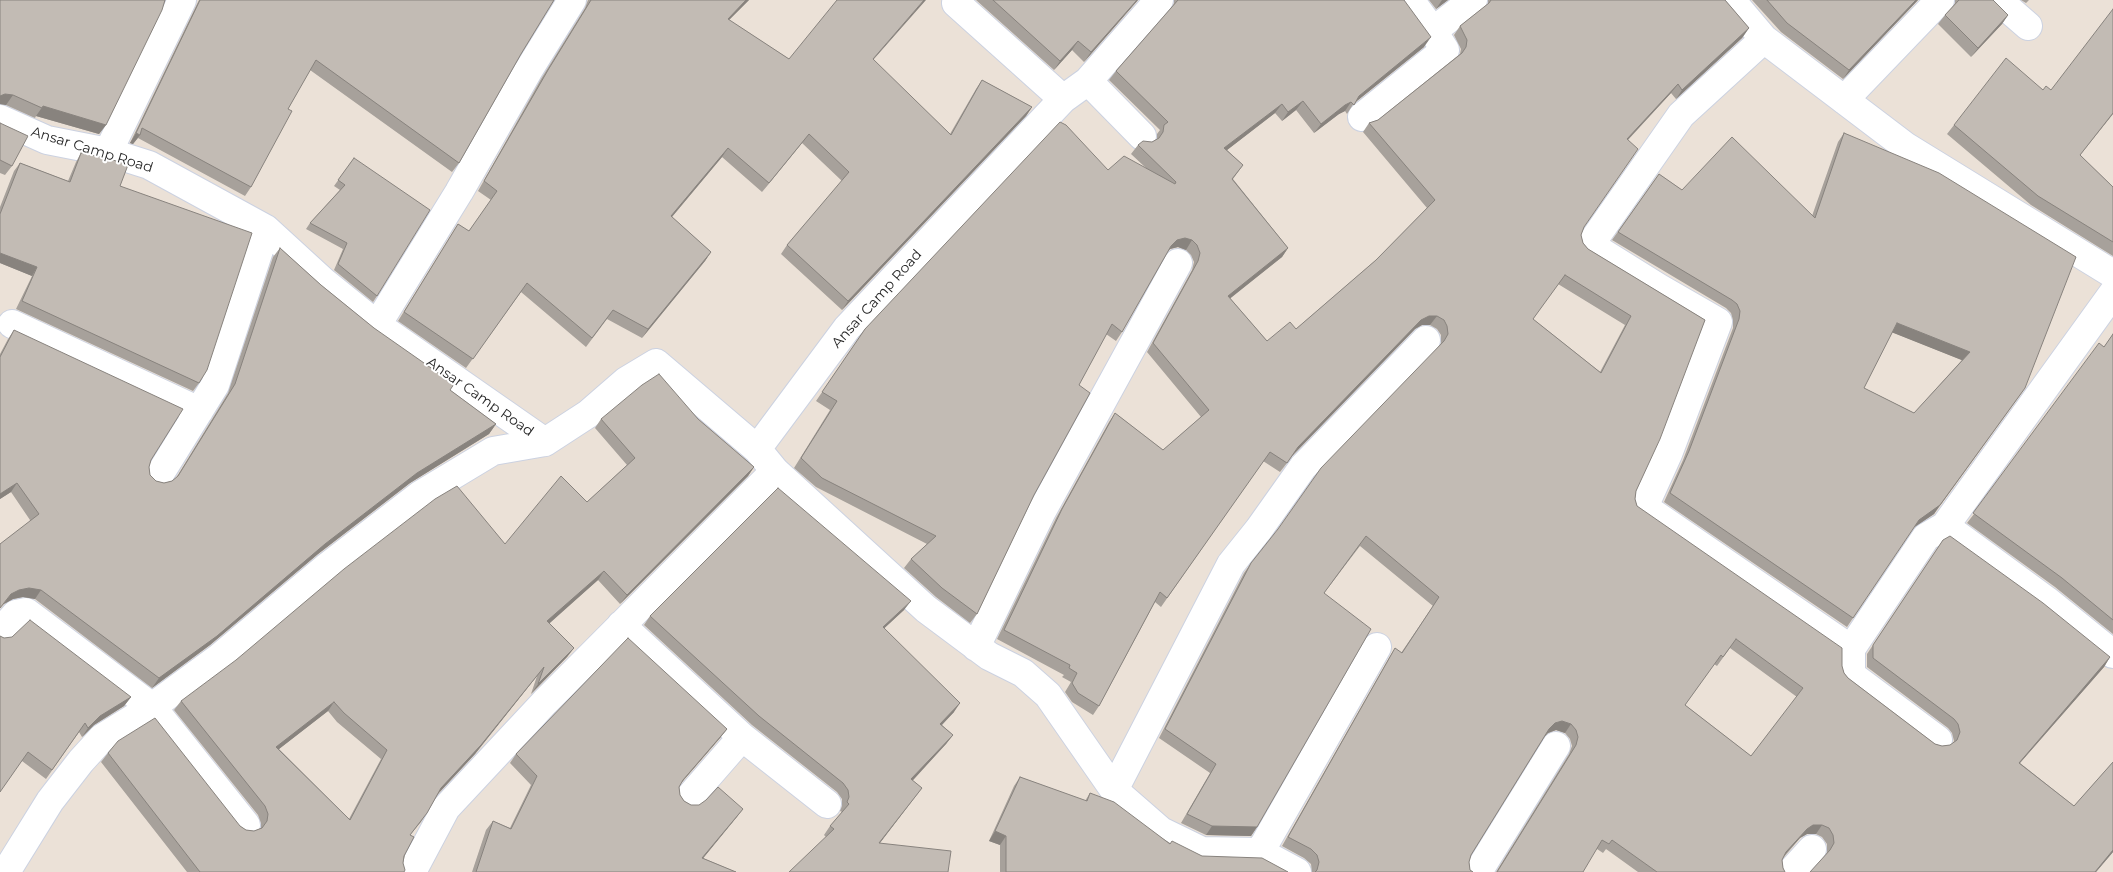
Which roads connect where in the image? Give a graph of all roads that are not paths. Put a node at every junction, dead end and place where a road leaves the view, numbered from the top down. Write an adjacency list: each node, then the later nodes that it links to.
1 (182, 0): 19 (street)
2 (572, 0): 25 (street)
3 (958, 0): 14 (street)
4 (1410, 0): 11 (street)
5 (1473, 0): 11 (street)
6 (1731, 0): 12 (street)
7 (1940, 0): 15 (street)
8 (1998, 0): 10 (street)
9 (1156, 1): 13 (street, Ansar Camp Road)
10 (2028, 26)
11 (1434, 31): 16 (street)
12 (1764, 39): 15 (street); 37 (street)
13 (1088, 81): 14 (street, Ansar Camp Road); 18 (street)
14 (1063, 99): 29 (street, Ansar Camp Road)
15 (1844, 100): 22 (street)
16 (1362, 117)
17 (0, 119): 19 (street, Ansar Camp Road)
18 (1142, 136)
19 (108, 152): 20 (street, Ansar Camp Road)
20 (266, 229): 25 (street, Ansar Camp Road); 27 (street)
21 (1178, 263): 35 (street)
22 (2113, 274)
23 (2113, 293): 32 (street)
24 (12, 324): 27 (street)
25 (378, 325): 28 (street, Ansar Camp Road)
26 (1426, 340): 43 (street)
27 (199, 411): 31 (street)
28 (545, 442): 29 (street, Ansar Camp Road); 39 (street)
29 (757, 449): 30 (street)
30 (775, 471): 33 (street); 35 (street)
31 (158, 477)
32 (1945, 526): 37 (street); 38 (street)
33 (621, 626): 40 (street); 51 (street)
34 (0, 632): 39 (street)
35 (976, 647): 43 (street)
36 (1377, 647): 48 (street)
37 (1851, 649): 41 (street)
38 (2113, 654)
39 (152, 707): 46 (street); 50 (street)
40 (742, 738): 44 (street); 45 (street)
41 (1938, 740)
42 (1556, 746): 53 (street)
43 (1114, 790): 49 (street)
44 (688, 799)
45 (827, 804)
46 (246, 825)
47 (1812, 849): 54 (street)
48 (1260, 852): 49 (street); 52 (street)
49 (1200, 861)
50 (6, 872)
51 (412, 872)
52 (1298, 872)
53 (1478, 872)
54 (1791, 872)

